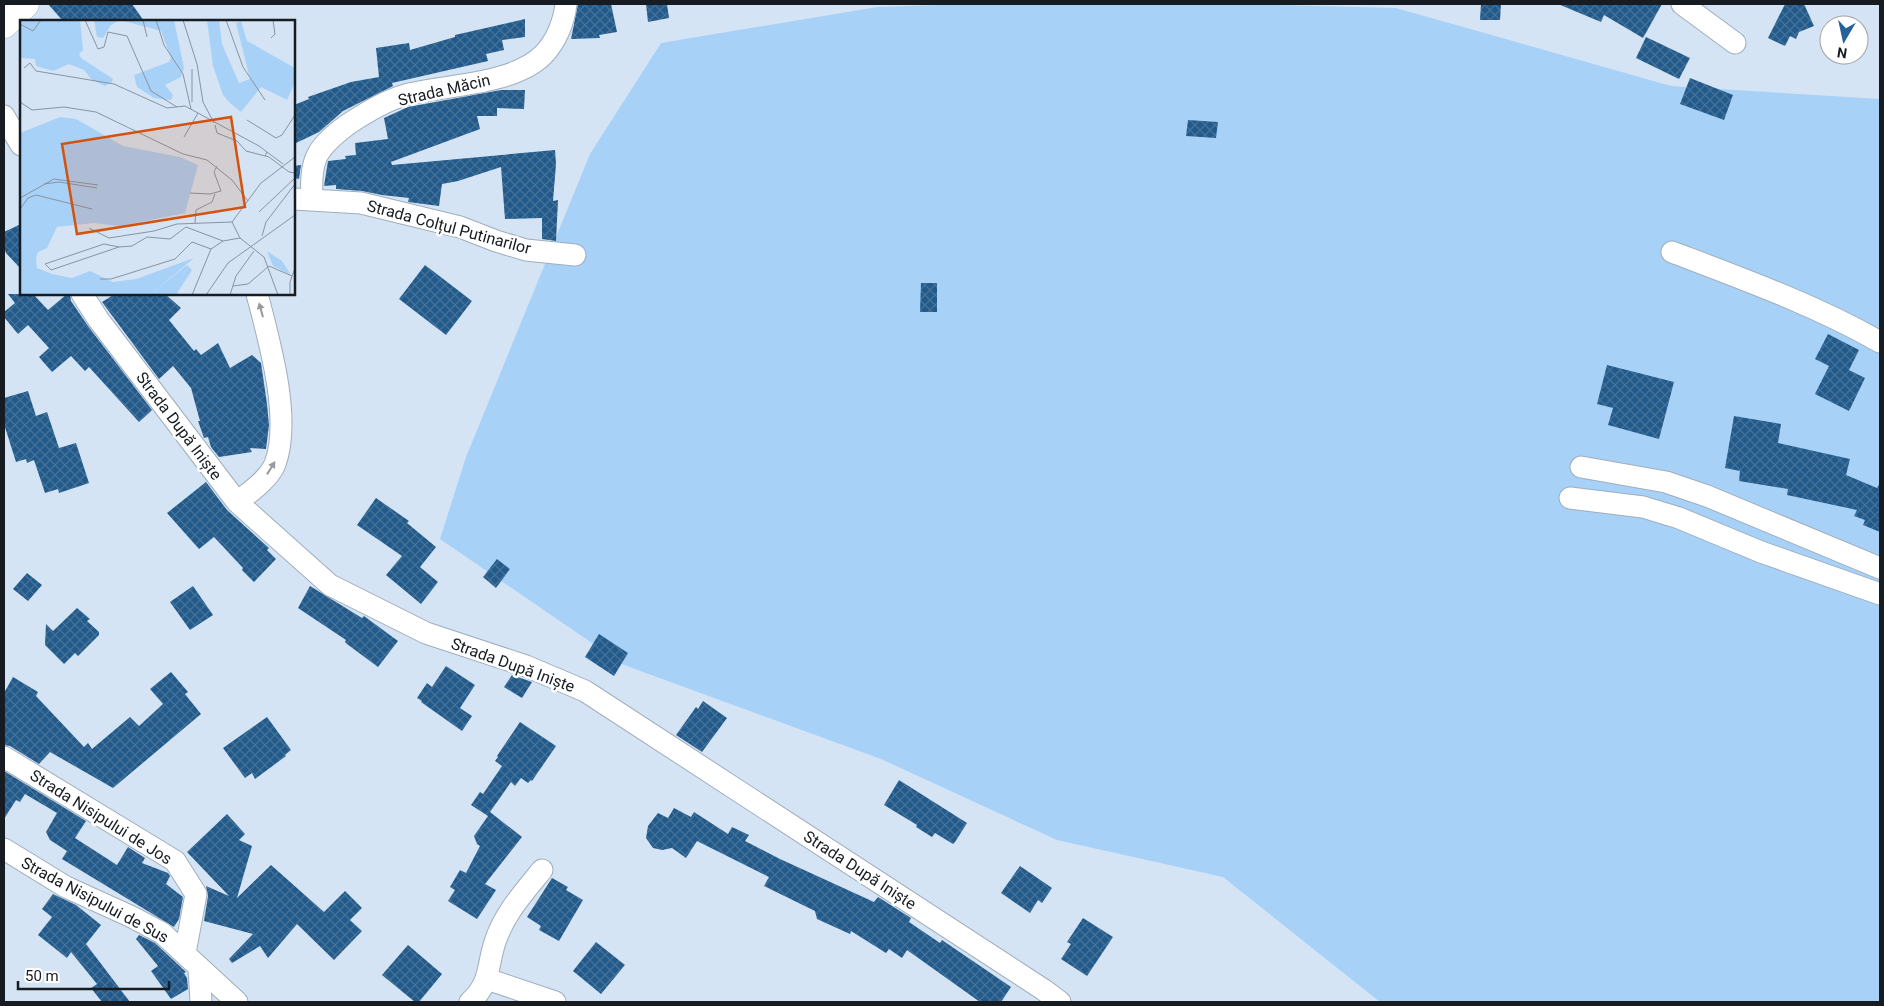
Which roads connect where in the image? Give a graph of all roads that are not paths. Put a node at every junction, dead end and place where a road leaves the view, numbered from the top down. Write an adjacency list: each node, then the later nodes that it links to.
1 (25, 4): 4 (street)
2 (566, 4): 8 (street, Strada Măcin)
3 (1682, 4): 5 (street)
4 (4, 24)
5 (1735, 43)
6 (4, 116): 7 (street)
7 (20, 143)
8 (303, 199): 10 (street, Strada Colțul Putinarilor)
9 (1672, 252): 13 (street)
10 (575, 255)
11 (83, 295): 16 (street, Strada După Iniște)
12 (257, 295): 16 (street, one-way to 12)
13 (1880, 342)
14 (1581, 467): 17 (street)
15 (1570, 498): 18 (street)
16 (237, 502): 28 (street, Strada După Iniște)
17 (1880, 568)
18 (1880, 594)
19 (4, 757): 22 (street, Strada Nisipului de Jos)
20 (4, 849): 22 (street, Strada Nisipului de Sus)
21 (542, 870): 23 (street)
22 (192, 961): 24 (street); 25 (street, Strada Nisipului de Sus)
23 (487, 979): 26 (street); 27 (street)
24 (201, 1002)
25 (237, 1002)
26 (470, 1002)
27 (555, 1002)
28 (1060, 1002)

